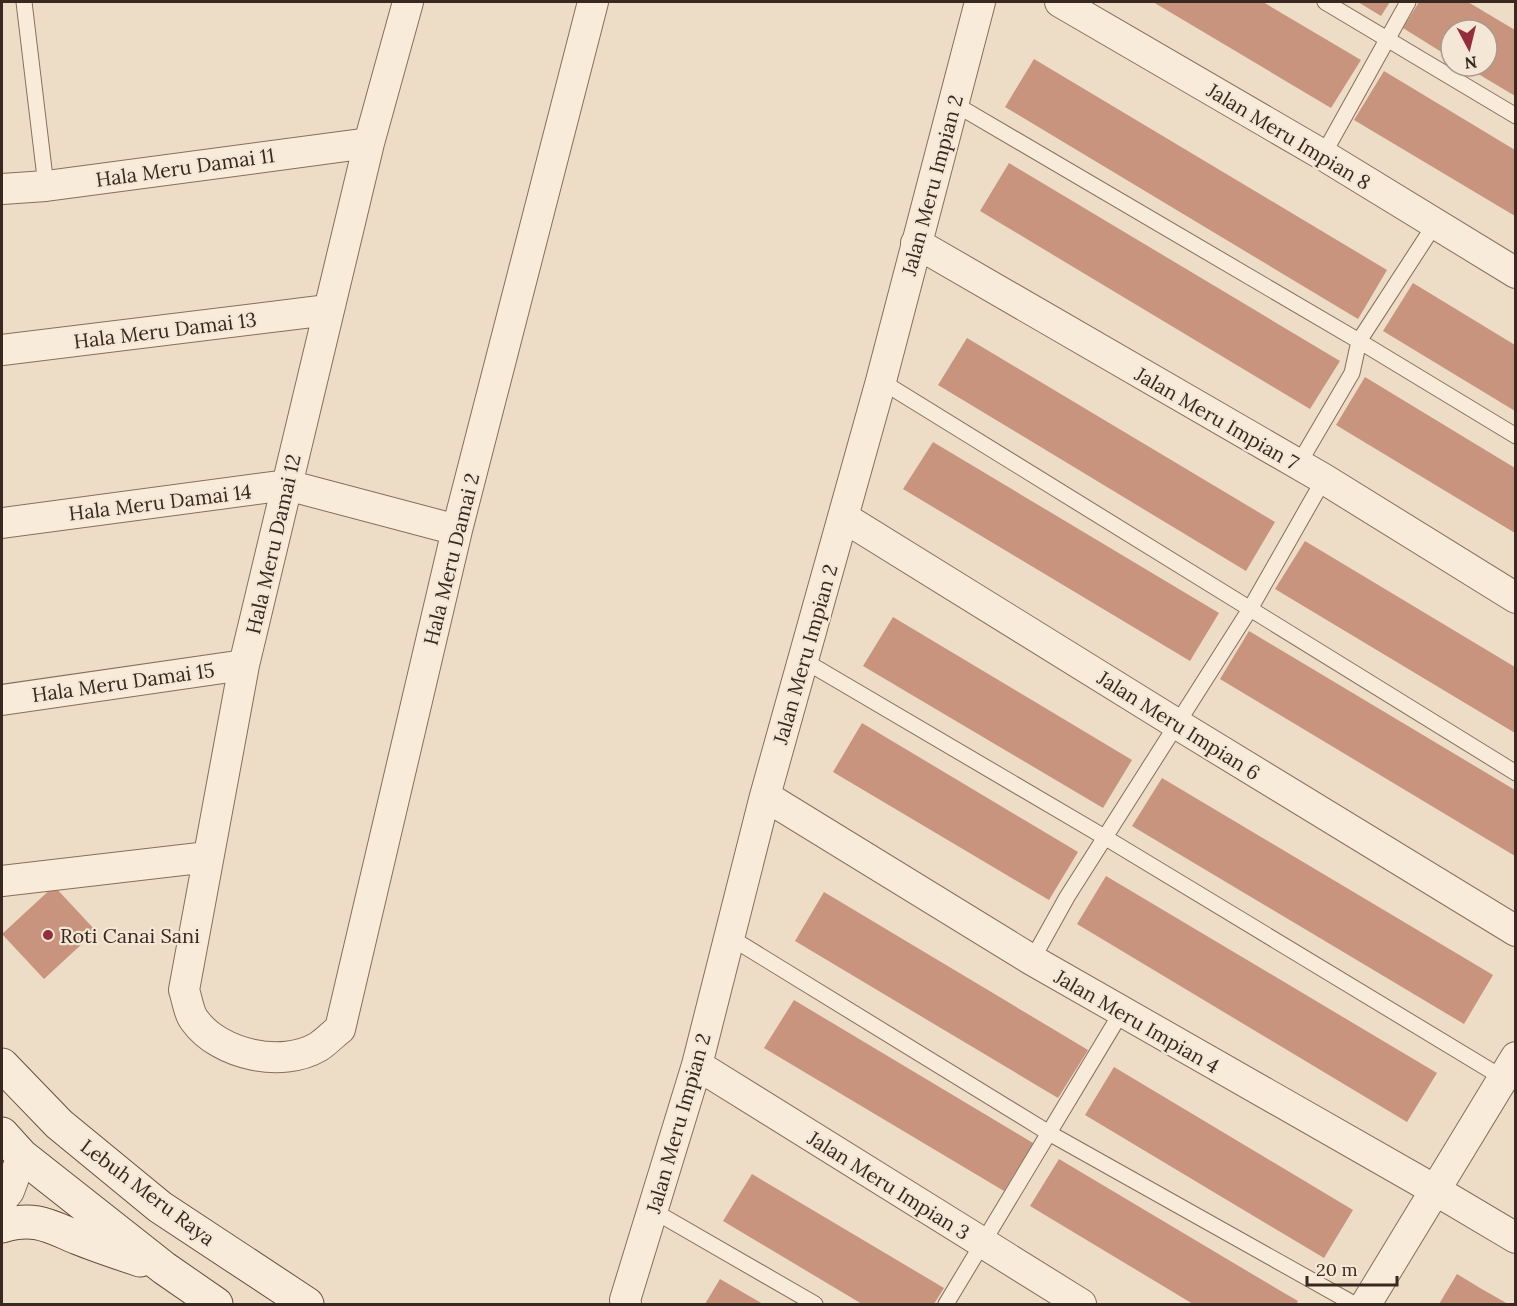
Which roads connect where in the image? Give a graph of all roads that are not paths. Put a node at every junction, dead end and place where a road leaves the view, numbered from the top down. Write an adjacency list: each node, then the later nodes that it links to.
1 (24, 2): 13 (lane)
2 (408, 2): 11 (street, Hala Meru Damai 12)
3 (592, 2): 28 (street, Hala Meru Damai 2)
4 (981, 2): 9 (street, Jalan Meru Impian 2)
5 (1060, 2): 12 (street, Jalan Meru Impian 8)
6 (1325, 2): 8 (lane)
7 (1408, 2): 8 (lane)
8 (1388, 37): 10 (lane); 12 (lane)
9 (953, 103): 16 (street, Jalan Meru Impian 2); 19 (lane)
10 (1515, 116)
11 (369, 143): 13 (street, Hala Meru Damai 11); 18 (street, Hala Meru Damai 12)
12 (1323, 155): 15 (street, Jalan Meru Impian 8)
13 (46, 186): 14 (street, Hala Meru Damai 11)
14 (2, 189)
15 (1435, 224): 17 (street, Jalan Meru Impian 8); 19 (lane)
16 (916, 243): 21 (street, Jalan Meru Impian 2); 23 (street, Jalan Meru Impian 7)
17 (1515, 273)
18 (328, 310): 20 (street, Hala Meru Damai 13); 25 (street, Hala Meru Damai 12)
19 (1359, 341): 22 (lane); 23 (lane)
20 (2, 350)
21 (881, 381): 26 (street, Jalan Meru Impian 2); 30 (lane)
22 (1515, 436)
23 (1298, 465): 24 (street, Jalan Meru Impian 7)
24 (1324, 479): 29 (street, Jalan Meru Impian 7); 30 (lane)
25 (287, 485): 27 (street, Hala Meru Damai 14); 28 (street, Hala Meru Damai 14); 32 (street, Hala Meru Damai 12)
26 (843, 517): 31 (street, Jalan Meru Impian 2); 34 (street, Jalan Meru Impian 6)
27 (2, 523)
28 (457, 530): 44 (street, Hala Meru Damai 2)
29 (1515, 598)
30 (1250, 609): 34 (lane); 35 (lane)
31 (803, 660): 36 (street, Jalan Meru Impian 2); 37 (lane)
32 (244, 664): 33 (street, Hala Meru Damai 15); 38 (street, Hala Meru Damai 12)
33 (2, 700)
34 (1177, 724): 37 (lane); 40 (street, Jalan Meru Impian 6)
35 (1515, 773)
36 (765, 796): 41 (street, Jalan Meru Impian 2); 42 (street, Jalan Meru Impian 4)
37 (1106, 838): 42 (lane); 46 (lane)
38 (208, 857): 39 (street); 44 (street, Hala Meru Damai 12)
39 (2, 881)
40 (1515, 931)
41 (728, 936): 45 (street, Jalan Meru Impian 2); 48 (lane)
42 (1032, 960): 43 (street, Jalan Meru Impian 4)
43 (1121, 1013): 48 (lane); 50 (street, Jalan Meru Impian 4)
44 (256, 1056)
45 (697, 1065): 53 (street, Jalan Meru Impian 2); 56 (street, Jalan Meru Impian 3)
46 (1509, 1068): 50 (street)
47 (7, 1071): 49 (main road); 52 (main road, Lebuh Meru Raya)
48 (1049, 1133): 56 (lane); 64 (lane)
49 (8, 1155): 51 (street); 52 (main road); 57 (main road)
50 (1436, 1190): 55 (street, Jalan Meru Impian 4); 65 (street)
51 (2, 1200)
52 (160, 1207): 59 (main road, Lebuh Meru Raya)
53 (652, 1210): 60 (street, Jalan Meru Impian 2); 61 (lane)
54 (2, 1226): 57 (main road)
55 (1515, 1238)
56 (983, 1244): 62 (lane); 63 (street, Jalan Meru Impian 3)
57 (164, 1268): 58 (main road)
58 (216, 1305)
59 (307, 1305)
60 (626, 1305)
61 (815, 1305)
62 (946, 1305)
63 (1081, 1305)
64 (1354, 1305)
65 (1366, 1305)

